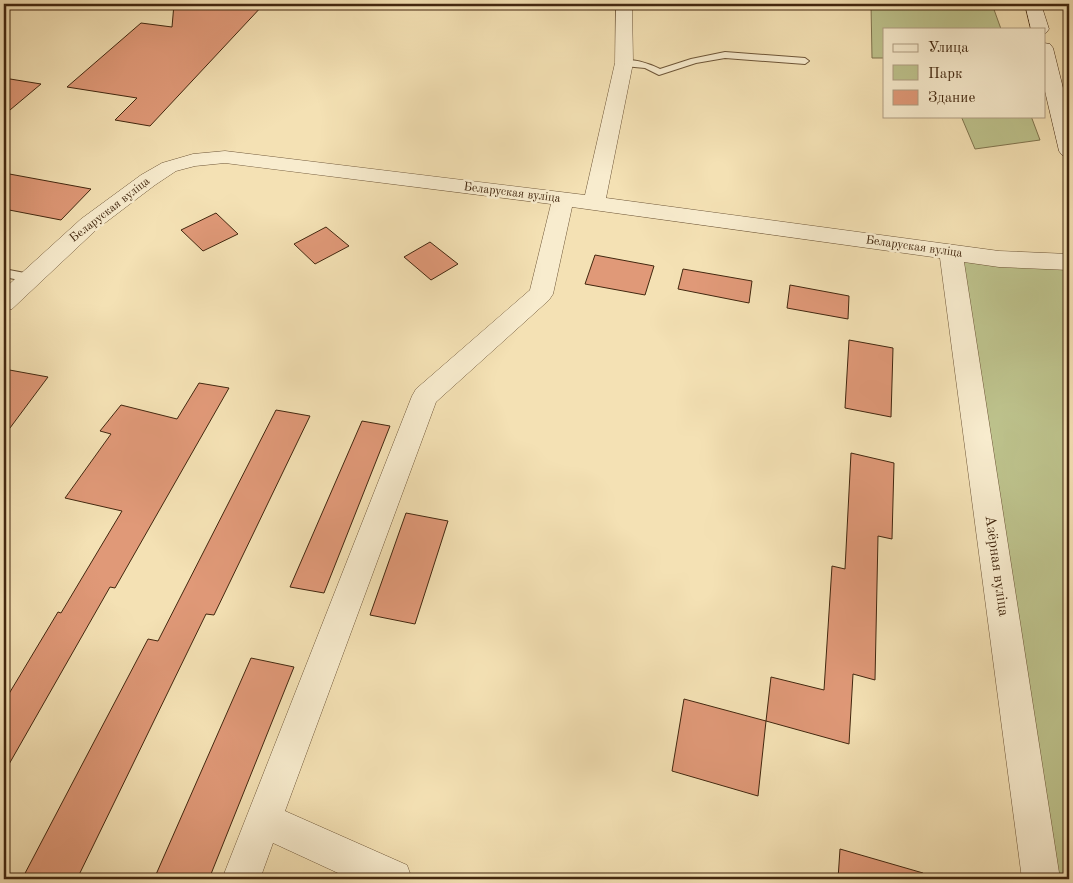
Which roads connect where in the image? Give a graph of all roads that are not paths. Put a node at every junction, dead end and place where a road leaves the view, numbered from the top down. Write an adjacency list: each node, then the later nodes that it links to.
1 (624, 4): 6 (street)
2 (1034, 4): 3 (street)
3 (1040, 28)
4 (1046, 56): 7 (street)
5 (805, 61): 6 (lane)
6 (624, 63): 9 (street)
7 (1069, 151)
8 (563, 199): 9 (street, Беларуская вуліца); 13 (street, Беларуская вуліца); 15 (street)
9 (594, 203): 10 (street, Беларуская вуліца)
10 (951, 252): 11 (street, Беларуская вуліца); 18 (street, Азёрная вуліца)
11 (1069, 262)
12 (4, 273): 13 (lane)
13 (30, 278): 14 (street, Беларуская вуліца)
14 (4, 303)
15 (264, 820): 16 (street); 17 (street)
16 (241, 879)
17 (393, 879)
18 (1041, 879)

